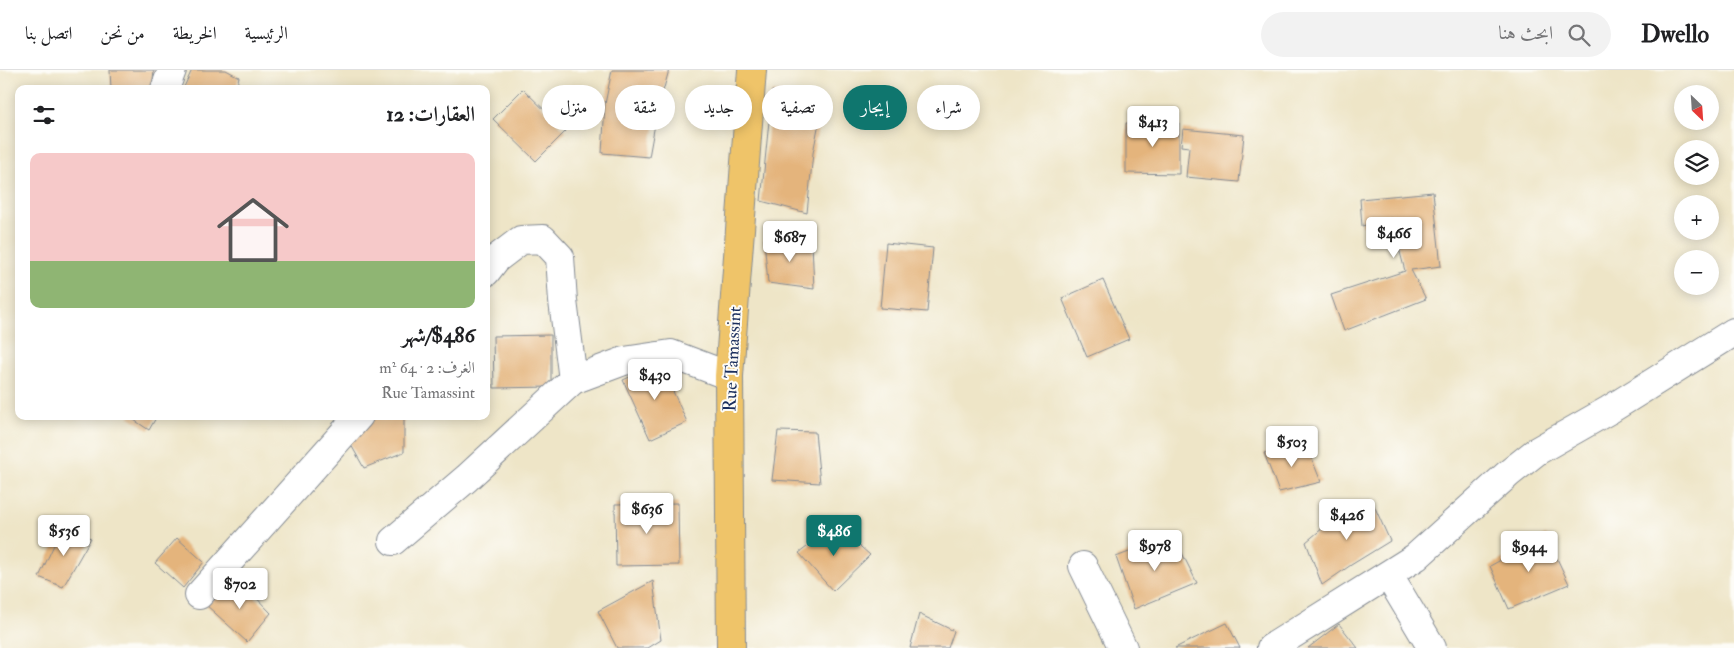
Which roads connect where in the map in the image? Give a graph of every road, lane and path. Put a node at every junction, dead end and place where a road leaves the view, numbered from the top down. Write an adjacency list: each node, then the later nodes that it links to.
1 (172, 70): 3 (street)
2 (752, 70): 6 (main road, Rue Tamassint)
3 (166, 85)
4 (490, 267): 7 (street)
5 (1734, 332): 11 (street)
6 (729, 376): 7 (street); 13 (main road, Rue Tamassint)
7 (573, 380): 9 (street)
8 (356, 420): 12 (street)
9 (393, 541)
10 (1083, 566): 14 (street)
11 (1389, 576): 15 (street); 16 (street)
12 (199, 595)
13 (731, 648)
14 (1123, 648)
15 (1271, 648)
16 (1432, 648)

